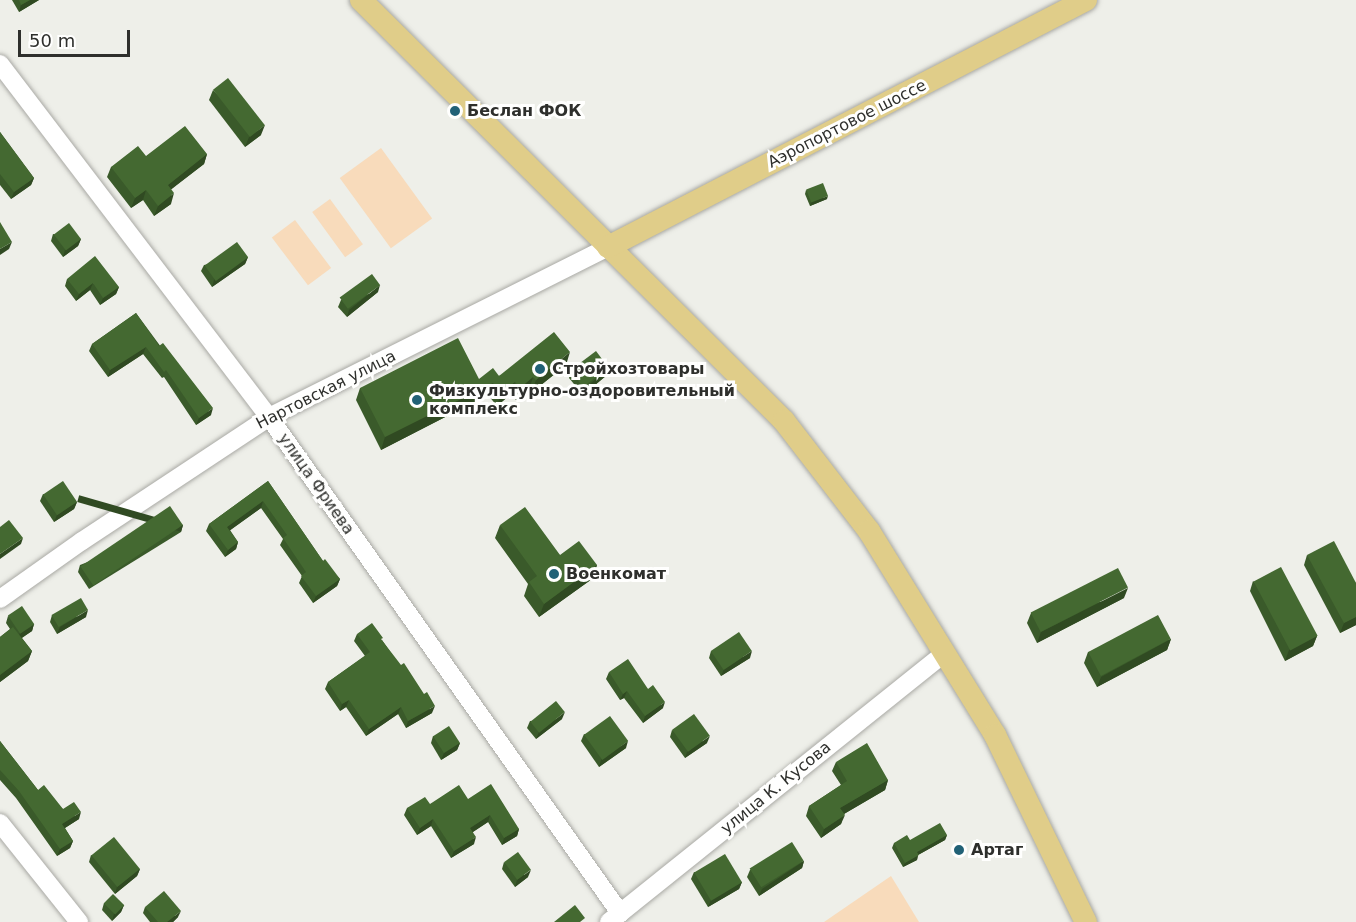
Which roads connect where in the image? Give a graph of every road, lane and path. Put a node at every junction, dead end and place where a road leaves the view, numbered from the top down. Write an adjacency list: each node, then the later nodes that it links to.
1 (361, 0): 4 (main road)
2 (1086, 0): 4 (main road, Аэропортовое шоссе)
3 (0, 64): 5 (street, улица Фриева)
4 (608, 247): 5 (street, Нартовская улица); 7 (main road)
5 (269, 417): 6 (street, Нартовская улица); 9 (street, улица Фриева)
6 (0, 598)
7 (943, 654): 9 (street, улица К. Кусова); 11 (main road)
8 (0, 823): 10 (street)
9 (615, 918)
10 (79, 922)
11 (1086, 922)

